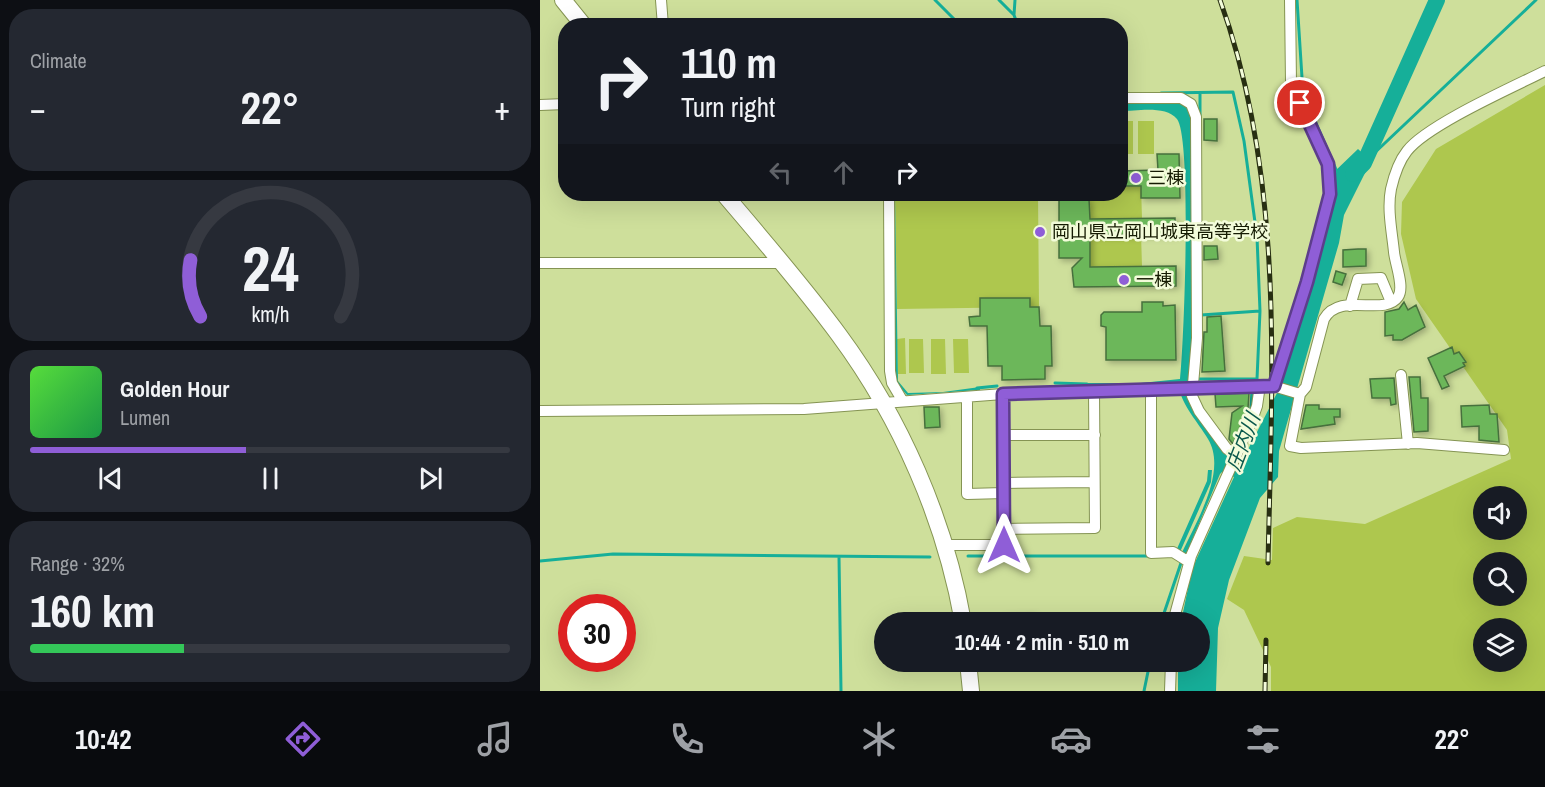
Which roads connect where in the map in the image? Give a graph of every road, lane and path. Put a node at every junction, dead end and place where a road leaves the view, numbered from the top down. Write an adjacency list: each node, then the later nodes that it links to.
1 (563, 0): 4 (main road)
2 (662, 0): 5 (street)
3 (1290, 0): 18 (street)
4 (578, 18)
5 (663, 18)
6 (1545, 70): 14 (street)
7 (1128, 98): 19 (street)
8 (558, 104): 9 (street)
9 (540, 105)
10 (730, 201): 13 (main road)
11 (889, 201): 25 (street)
12 (540, 263): 13 (street)
13 (781, 263): 26 (main road)
14 (1391, 302): 15 (street); 15 (street)
15 (1350, 306): 23 (street)
16 (1401, 375): 30 (street)
17 (1260, 385): 18 (street); 19 (street); 32 (street)
18 (1276, 386): 23 (street)
19 (1186, 387): 21 (street); 32 (street)
20 (1094, 390): 21 (street); 22 (street); 29 (street)
21 (1151, 390): 37 (street)
22 (1003, 394): 24 (street); 28 (street)
23 (1299, 394): 30 (street)
24 (967, 397): 25 (street); 34 (street)
25 (902, 400): 26 (street)
26 (883, 403): 27 (street); 36 (main road)
27 (540, 411)
28 (1003, 435): 29 (street); 34 (street)
29 (1095, 435): 33 (street)
30 (1408, 444): 31 (street)
31 (1504, 450)
32 (1234, 455): 37 (street)
33 (1095, 482): 34 (street); 35 (street)
34 (1004, 488): 35 (street)
35 (1004, 529): 36 (street)
36 (944, 545): 38 (main road)
37 (1185, 560): 39 (street)
38 (961, 612)
39 (1175, 612)
40 (969, 672): 42 (main road)
41 (1171, 672): 43 (street)
42 (971, 691)
43 (1170, 691)

